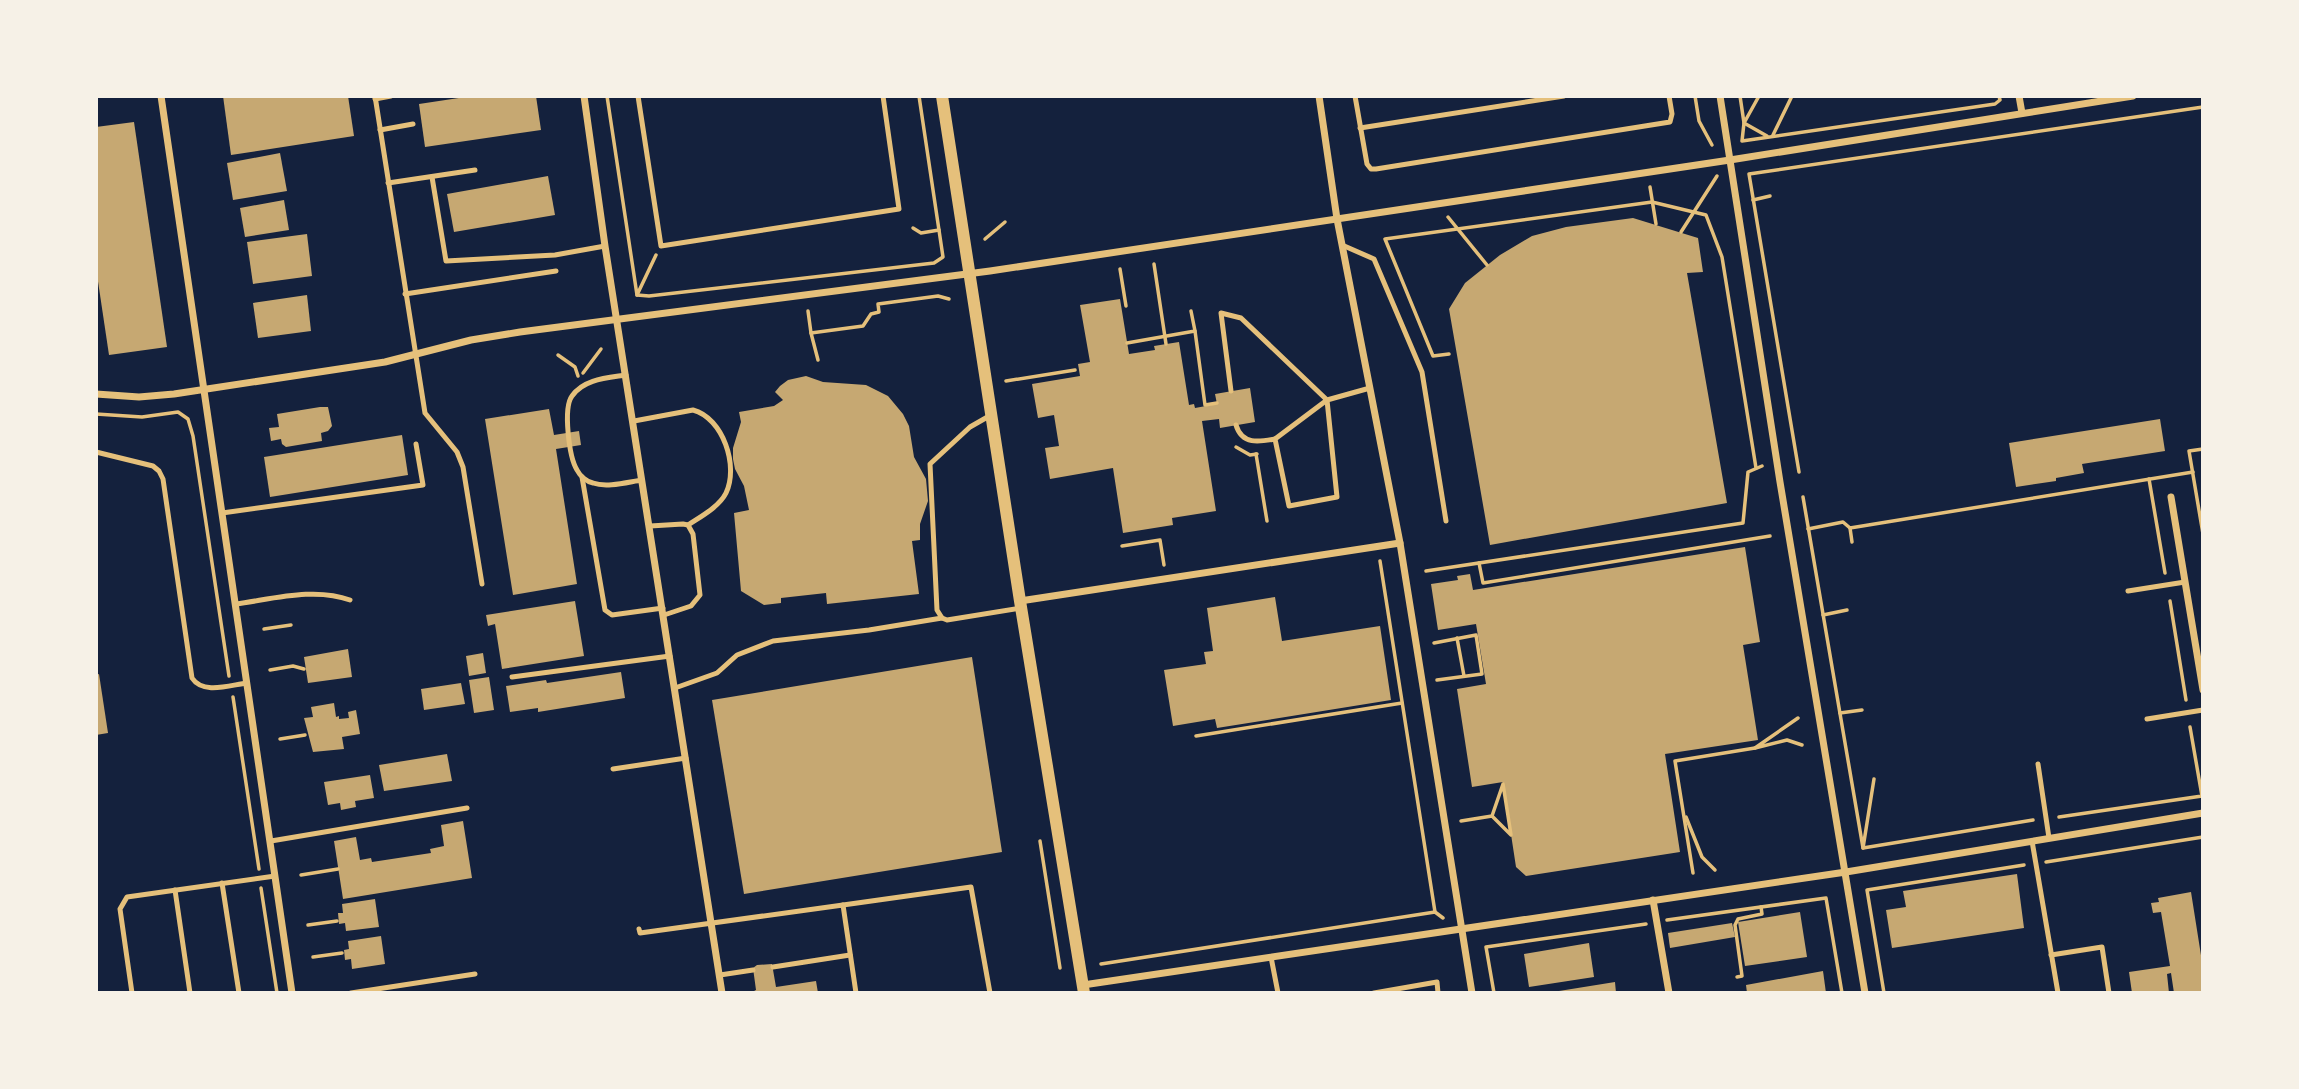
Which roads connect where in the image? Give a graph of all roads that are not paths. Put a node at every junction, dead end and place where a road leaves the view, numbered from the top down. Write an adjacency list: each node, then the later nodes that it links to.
1 (161, 96): 33 (street)
2 (391, 96): 14 (lane)
3 (584, 96): 25 (street)
4 (638, 96): 5 (lane)
5 (883, 96)
6 (942, 96): 27 (street)
7 (1319, 96): 23 (street)
8 (1355, 96): 17 (lane)
9 (1564, 96): 17 (lane)
10 (1669, 96): 17 (lane)
11 (1720, 96): 19 (street)
12 (2019, 96): 15 (street)
13 (2133, 96): 15 (street)
14 (375, 97): 18 (lane)
15 (2022, 113): 19 (street)
16 (414, 124): 18 (lane)
17 (1360, 128)
18 (380, 130): 22 (lane)
19 (1730, 160): 23 (street); 74 (street)
20 (475, 170): 21 (lane)
21 (432, 177): 22 (lane); 25 (lane)
22 (388, 183): 28 (lane)
23 (1337, 219): 24 (street); 27 (street)
24 (1342, 245): 32 (street); 47 (lane)
25 (605, 246): 29 (street)
26 (556, 271): 28 (lane)
27 (969, 274): 29 (street); 37 (street)
28 (405, 294): 30 (lane)
29 (617, 319): 30 (street); 31 (street)
30 (414, 354): 33 (street); 52 (lane)
31 (626, 375): 38 (street); 43 (lane)
32 (1370, 388): 36 (lane); 50 (street)
33 (204, 389): 35 (street); 46 (street)
34 (1231, 391): 36 (lane)
35 (96, 394)
36 (1327, 400): 40 (lane); 40 (lane)
37 (991, 415): 56 (street); 58 (lane)
38 (634, 421): 44 (street); 48 (lane)
39 (1236, 425): 40 (lane)
40 (1275, 439)
41 (416, 444): 46 (lane)
42 (96, 452): 61 (lane)
43 (582, 477): 44 (lane); 57 (lane)
44 (643, 480): 49 (street)
45 (2171, 497): 51 (street)
46 (222, 513): 55 (street)
47 (1446, 521)
48 (688, 525): 49 (lane); 57 (lane)
49 (650, 526): 57 (street)
50 (1400, 543): 56 (street); 82 (street)
51 (2185, 582): 53 (lane); 63 (street)
52 (482, 584)
53 (2128, 591)
54 (350, 600): 55 (lane)
55 (236, 604): 61 (street)
56 (1021, 604): 58 (lane); 90 (street)
57 (663, 612): 59 (street)
58 (942, 618): 62 (lane)
59 (670, 656): 60 (lane); 62 (street)
60 (512, 677)
61 (247, 683): 72 (street)
62 (675, 688): 66 (street)
63 (2203, 690)
64 (2203, 710): 65 (lane)
65 (2147, 719)
66 (686, 758): 68 (lane); 80 (street)
67 (2038, 764): 71 (lane)
68 (613, 769)
69 (467, 807): 72 (lane)
70 (2203, 813): 71 (street)
71 (2049, 838): 73 (street)
72 (271, 841): 75 (street)
73 (2032, 841): 74 (street); 84 (lane)
74 (1846, 872): 78 (street); 104 (street)
75 (275, 876): 76 (lane); 94 (street)
76 (222, 884): 77 (lane); 93 (lane)
77 (175, 890): 91 (lane); 92 (lane)
78 (1653, 900): 82 (street); 103 (street)
79 (843, 905): 80 (lane); 83 (lane); 98 (lane)
80 (712, 922): 81 (lane); 89 (street)
81 (639, 929)
82 (1461, 929): 85 (street); 102 (street)
83 (850, 955): 86 (lane); 97 (lane)
84 (2051, 955): 105 (lane); 106 (lane)
85 (1271, 957): 90 (street); 99 (lane)
86 (773, 967)
87 (753, 970): 89 (lane)
88 (475, 974): 95 (lane)
89 (720, 975): 96 (street)
90 (1084, 989)
91 (132, 993)
92 (190, 993)
93 (239, 993)
94 (292, 993)
95 (351, 993)
96 (722, 993)
97 (856, 993)
98 (990, 993)
99 (1278, 993)
100 (1374, 993): 101 (lane)
101 (1438, 993)
102 (1472, 993)
103 (1669, 993)
104 (1865, 993)
105 (2057, 993)
106 (2109, 993)

